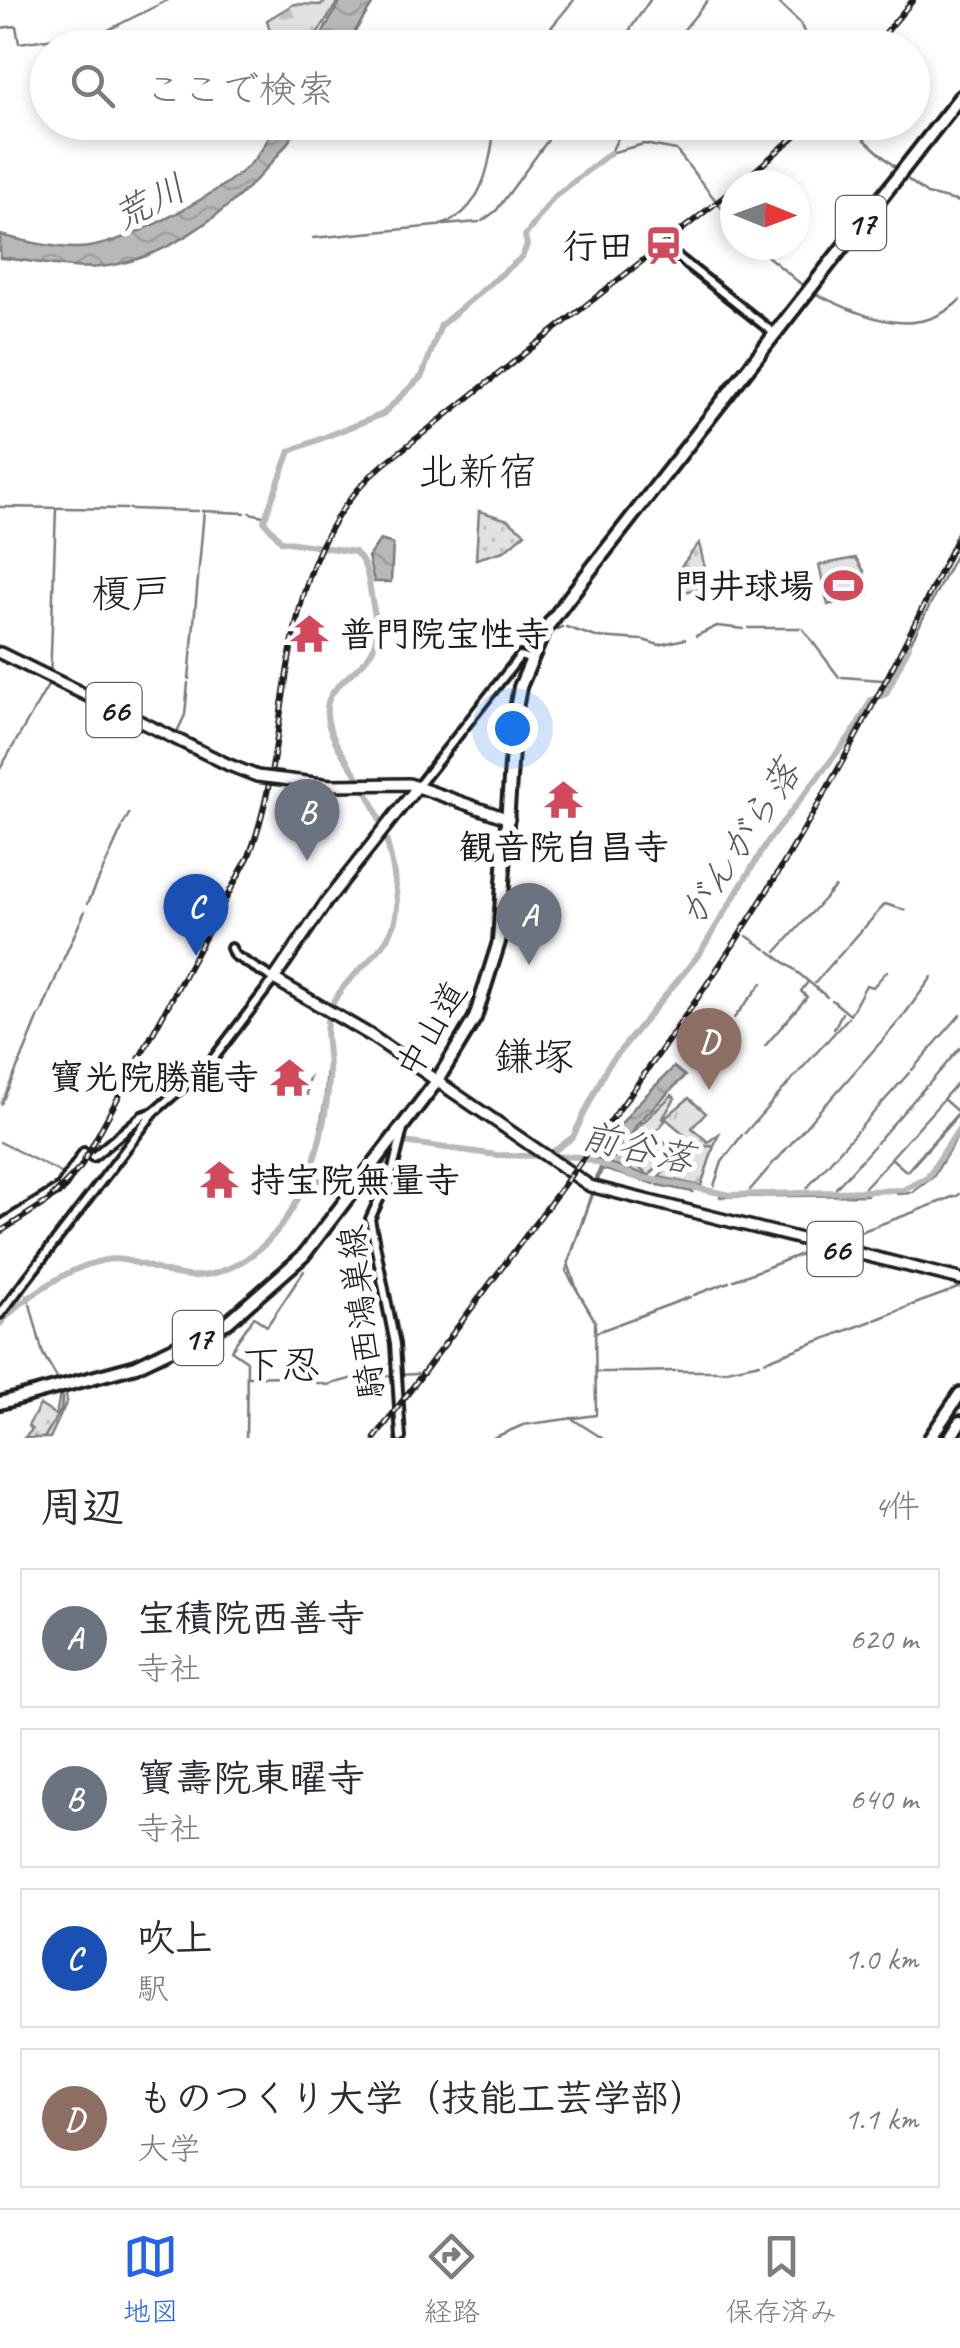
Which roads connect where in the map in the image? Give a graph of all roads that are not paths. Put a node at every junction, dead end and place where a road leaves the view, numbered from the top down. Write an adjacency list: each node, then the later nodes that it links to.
1 (960, 97): 2 (highway, 中山道 / 17)
2 (930, 135)
3 (926, 140): 5 (highway, 中山道 / 17)
4 (679, 258): 5 (main road)
5 (775, 334): 7 (highway, 中山道 / 17)
6 (0, 654): 8 (main road, 66, bridge)
7 (528, 659): 8 (main road); 9 (highway, 中山道 / 17)
8 (418, 786): 9 (main road, 66); 11 (main road)
9 (507, 819): 12 (highway, 中山道 / 17)
10 (229, 950): 11 (main road)
11 (273, 979): 12 (main road, 66); 13 (main road)
12 (435, 1082): 14 (highway, 中山道 / 17); 15 (highway, 中山道 / 17); 17 (main road, 66)
13 (154, 1112): 16 (main road); 18 (main road)
14 (402, 1135): 15 (highway, 中山道 / 17); 22 (main road, 騎西鴻巣線)
15 (350, 1193): 20 (highway, 中山道 / 17)
16 (0, 1225)
17 (960, 1281)
18 (0, 1314)
19 (960, 1394): 23 (highway)
20 (0, 1402)
21 (960, 1422): 24 (highway)
22 (401, 1438)
23 (930, 1438)
24 (950, 1438)

